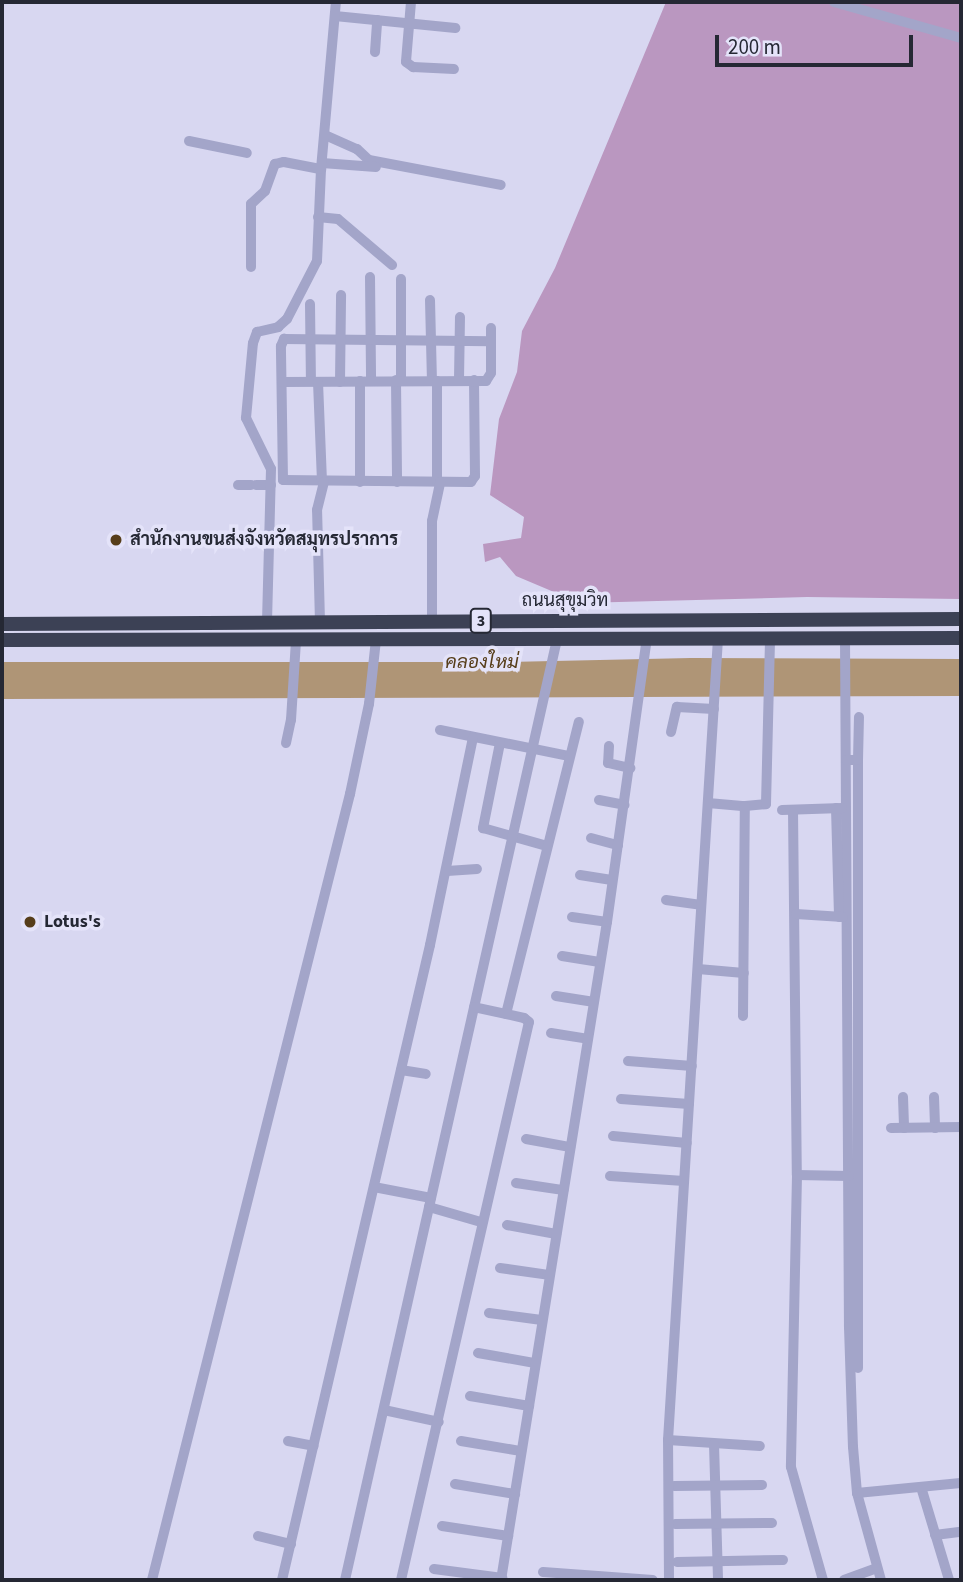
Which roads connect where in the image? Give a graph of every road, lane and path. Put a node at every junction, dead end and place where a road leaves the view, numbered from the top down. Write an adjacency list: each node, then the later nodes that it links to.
1 (336, 2): 4 (street)
2 (411, 2): 6 (street)
3 (834, 2): 8 (street)
4 (335, 16): 5 (street); 11 (street)
5 (377, 20): 6 (street); 9 (street)
6 (409, 24): 7 (street); 10 (street)
7 (455, 28)
8 (961, 38)
9 (374, 52)
10 (454, 69)
11 (325, 135): 14 (street); 14 (street)
12 (189, 141): 13 (street)
13 (247, 153)
14 (321, 166): 15 (street); 17 (street)
15 (318, 217): 16 (street); 45 (street)
16 (392, 265)
17 (251, 267)
18 (370, 277): 26 (street)
19 (401, 279): 27 (street)
20 (341, 295): 30 (street)
21 (430, 300): 28 (street)
22 (310, 304): 25 (street)
23 (460, 317): 29 (street)
24 (491, 328): 31 (street)
25 (310, 338): 30 (street); 37 (street); 38 (street)
26 (372, 339): 27 (street); 30 (street); 34 (street)
27 (400, 339): 28 (street); 35 (street)
28 (430, 339): 29 (street); 36 (street)
29 (460, 339): 31 (street); 32 (street)
30 (340, 340): 39 (street)
31 (491, 341): 33 (street)
32 (459, 380): 33 (street); 36 (street)
33 (474, 380): 43 (street)
34 (365, 381): 35 (street); 39 (street); 41 (street)
35 (399, 381): 36 (street); 42 (street)
36 (435, 381): 43 (street)
37 (282, 382): 38 (street); 40 (street)
38 (315, 382): 39 (street); 40 (street)
39 (340, 382)
40 (323, 481): 41 (street); 49 (street)
41 (360, 482): 42 (street)
42 (397, 482): 43 (street)
43 (438, 482): 47 (street)
44 (238, 485): 45 (street)
45 (271, 485): 48 (street)
46 (961, 619): 47 (highway, ถนนสุขุมวิท / 3)
47 (432, 621): 49 (highway, ถนนสุขุมวิท / 3)
48 (267, 622): 49 (highway, ถนนสุขุมวิท / 3); 50 (highway, ถนนสุขุมวิท / 3)
49 (320, 622)
50 (2, 624)
51 (961, 638): 56 (highway, 3)
52 (557, 639): 53 (highway, 3); 55 (highway, 3); 69 (street)
53 (648, 639): 59 (highway, 3); 73 (street)
54 (2, 640): 58 (highway, 3)
55 (376, 640): 58 (highway, 3); 179 (street)
56 (845, 644): 57 (highway, 3); 71 (street)
57 (770, 645): 59 (highway, 3); 77 (street)
58 (296, 646): 66 (street)
59 (718, 646): 60 (street)
60 (714, 704): 64 (street); 75 (street)
61 (859, 717): 72 (street)
62 (579, 722): 70 (street)
63 (440, 730): 65 (street)
64 (671, 732)
65 (473, 737): 67 (street); 84 (street)
66 (286, 743)
67 (500, 743): 69 (street); 79 (street)
68 (609, 746): 73 (street)
69 (533, 747): 70 (street); 79 (street)
70 (569, 756): 82 (street)
71 (846, 760): 72 (street); 78 (street)
72 (858, 760): 88 (street)
73 (630, 768): 76 (street)
74 (599, 800): 76 (street)
75 (708, 803): 77 (street); 89 (street)
76 (625, 805): 81 (street)
77 (745, 806): 97 (street)
78 (841, 808): 88 (street); 90 (street); 92 (street)
79 (513, 837): 82 (street); 101 (street)
80 (591, 838): 81 (street)
81 (618, 845): 86 (street)
82 (547, 846): 102 (street)
83 (477, 869): 84 (street)
84 (447, 871): 108 (street)
85 (580, 875): 86 (street)
86 (612, 880): 93 (street)
87 (666, 900): 89 (street)
88 (852, 902): 92 (street); 98 (street)
89 (701, 905): 96 (street)
90 (796, 914): 92 (street); 123 (street)
91 (572, 917): 93 (street)
92 (843, 917): 98 (street)
93 (607, 922): 95 (street)
94 (562, 957): 95 (street)
95 (600, 962): 100 (street)
96 (698, 969): 97 (street); 107 (street)
97 (744, 973): 103 (street)
98 (852, 975): 110 (street)
99 (556, 996): 100 (street)
100 (593, 1002): 105 (street)
101 (474, 1007): 102 (street); 130 (street)
102 (506, 1014): 131 (street)
103 (743, 1016)
104 (551, 1033): 105 (street)
105 (587, 1039): 122 (street)
106 (628, 1061): 107 (street)
107 (692, 1066): 114 (street)
108 (401, 1070): 109 (street); 128 (street)
109 (426, 1074)
110 (854, 1097): 125 (street); 133 (street)
111 (903, 1097): 117 (street)
112 (934, 1097): 118 (street)
113 (621, 1099): 114 (street)
114 (689, 1104): 121 (street)
115 (961, 1127): 118 (street)
116 (891, 1128): 117 (street)
117 (904, 1128): 118 (street)
118 (935, 1128)
119 (613, 1136): 121 (street)
120 (526, 1139): 122 (street)
121 (687, 1143): 126 (street)
122 (570, 1147): 129 (street)
123 (797, 1175): 125 (street); 186 (street)
124 (610, 1176): 126 (street)
125 (846, 1176): 133 (street)
126 (684, 1181): 147 (street)
127 (516, 1183): 129 (street)
128 (374, 1187): 130 (street); 151 (street)
129 (564, 1190): 134 (street)
130 (430, 1202): 131 (street); 145 (street)
131 (481, 1222): 146 (street)
132 (506, 1225): 134 (street)
133 (853, 1225): 139 (street)
134 (556, 1234): 136 (street)
135 (500, 1268): 136 (street)
136 (550, 1275): 138 (street)
137 (489, 1313): 138 (street)
138 (542, 1320): 141 (street)
139 (854, 1351): 142 (street); 160 (street)
140 (478, 1353): 141 (street)
141 (536, 1363): 144 (street)
142 (858, 1368)
143 (470, 1396): 144 (street)
144 (529, 1406): 153 (street)
145 (384, 1410): 146 (street); 181 (street)
146 (439, 1422): 182 (street)
147 (668, 1440): 150 (street); 184 (street)
148 (288, 1441): 151 (street)
149 (461, 1441): 153 (street)
150 (714, 1444): 152 (street); 158 (street)
151 (314, 1446): 170 (street)
152 (760, 1446)
153 (522, 1451): 161 (street)
154 (961, 1483): 159 (street)
155 (455, 1484): 161 (street)
156 (762, 1485): 158 (street)
157 (674, 1486): 158 (street)
158 (715, 1486): 162 (street)
159 (921, 1487): 160 (street); 167 (street)
160 (857, 1493): 175 (street)
161 (515, 1494): 169 (street)
162 (716, 1523): 163 (street); 164 (street); 172 (street)
163 (772, 1523)
164 (675, 1524)
165 (442, 1526): 169 (street)
166 (961, 1532): 167 (street)
167 (935, 1535): 188 (street)
168 (258, 1536): 170 (street)
169 (508, 1536): 177 (street)
170 (291, 1544): 180 (street)
171 (783, 1560): 172 (street)
172 (717, 1561): 173 (street); 185 (street)
173 (677, 1562)
174 (434, 1569): 177 (street)
175 (875, 1569): 178 (street); 187 (street)
176 (543, 1572): 183 (street)
177 (501, 1579)
178 (849, 1579)
179 (152, 1580)
180 (282, 1580)
181 (345, 1580)
182 (401, 1580)
183 (653, 1580)
184 (669, 1580)
185 (718, 1580)
186 (823, 1580)
187 (881, 1580)
188 (949, 1580)

